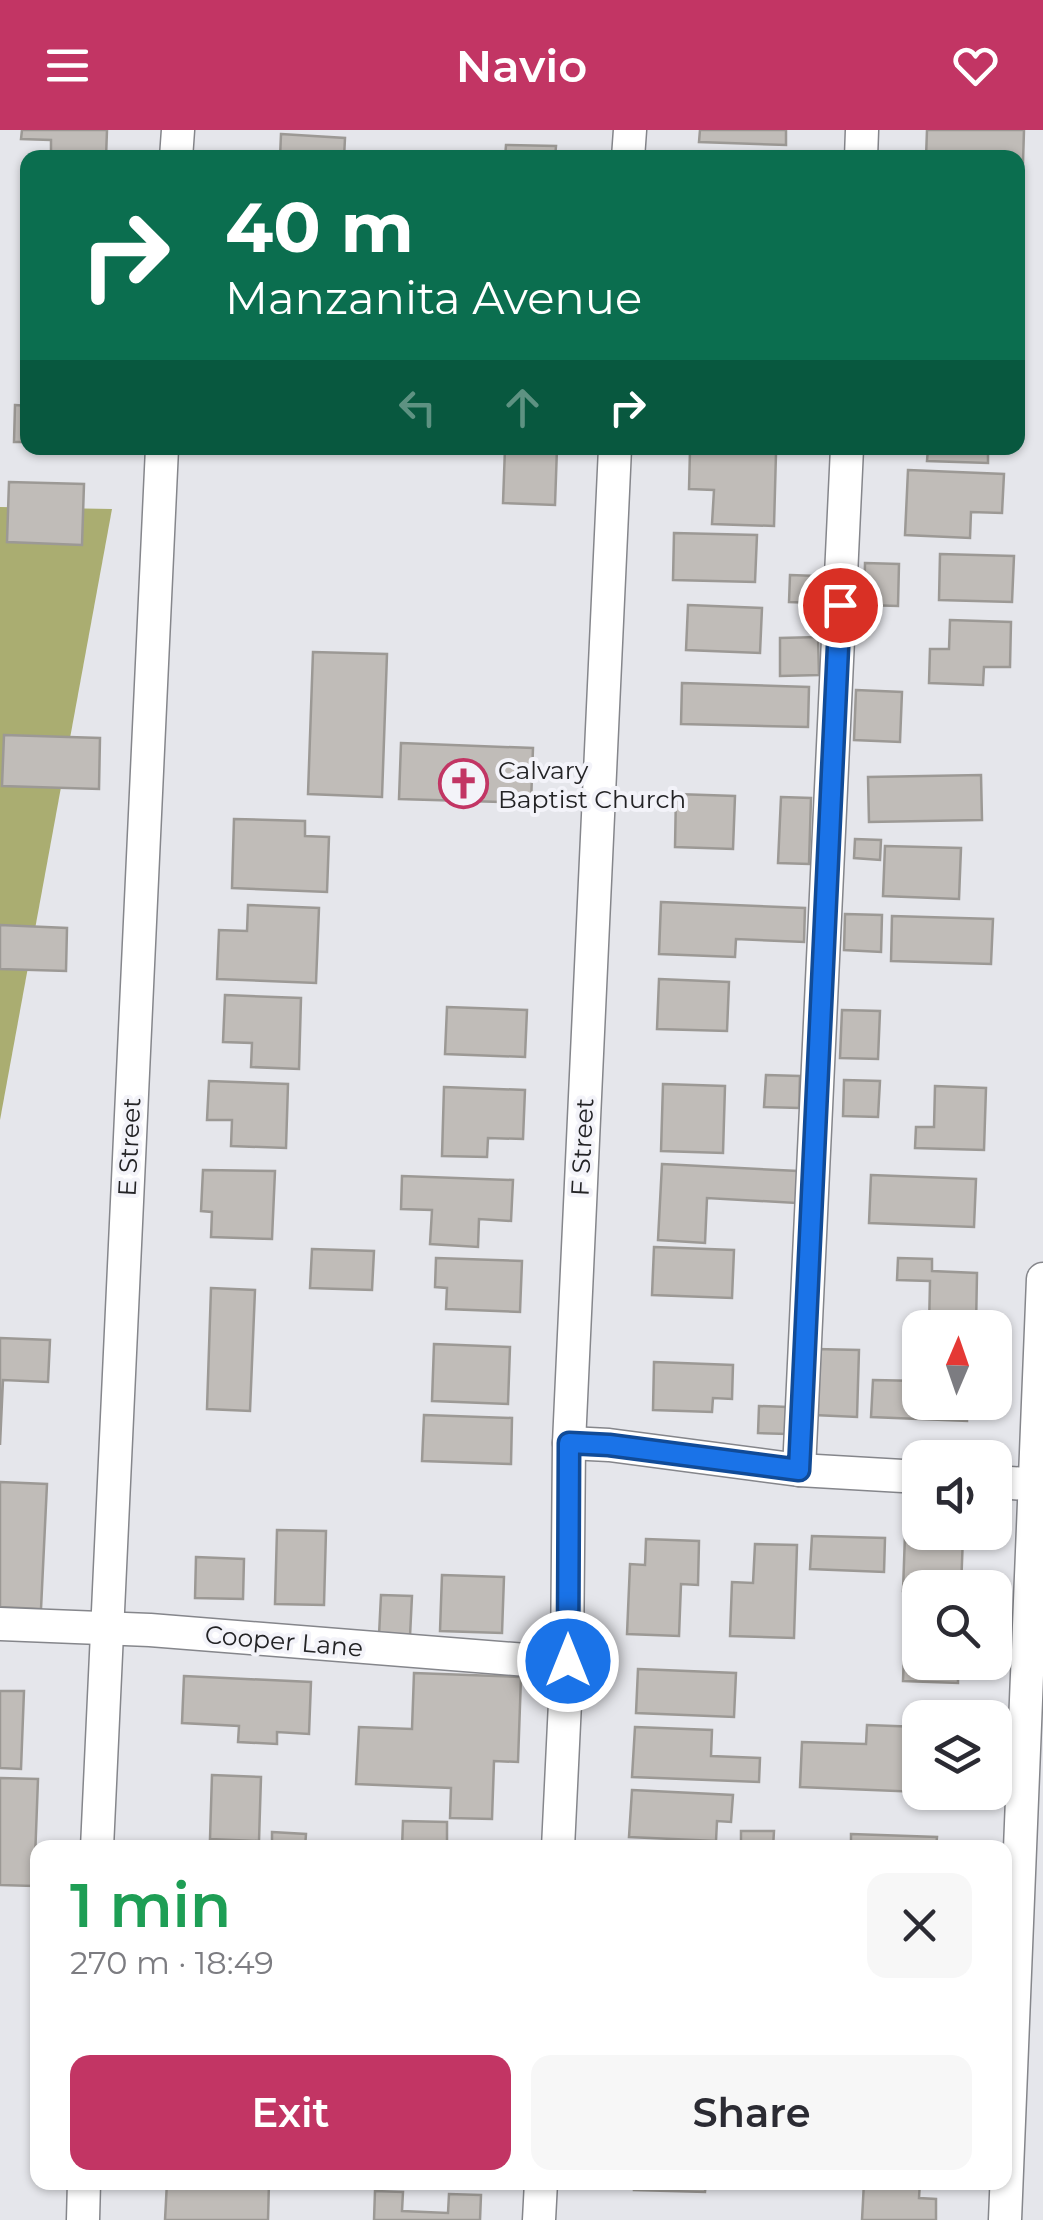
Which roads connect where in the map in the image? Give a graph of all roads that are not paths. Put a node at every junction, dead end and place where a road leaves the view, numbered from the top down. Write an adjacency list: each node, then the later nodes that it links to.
1 (162, 455): 11 (street, E Street)
2 (615, 455): 5 (street, F Street)
3 (847, 455): 6 (street)
4 (1043, 1279): 9 (street)
5 (569, 1443): 6 (street); 12 (street, F Street)
6 (799, 1470): 7 (street)
7 (902, 1477)
8 (1012, 1483): 9 (street)
9 (1039, 1485): 15 (street)
10 (0, 1624): 11 (street, Cooper Lane)
11 (106, 1630): 12 (street, Cooper Lane); 13 (street, E Street)
12 (568, 1661): 14 (street, F Street)
13 (98, 1840)
14 (558, 1840)
15 (1012, 2086)
16 (84, 2190): 19 (street)
17 (541, 2190): 20 (street)
18 (1007, 2190): 21 (street)
19 (82, 2220)
20 (539, 2220)
21 (1006, 2220)

